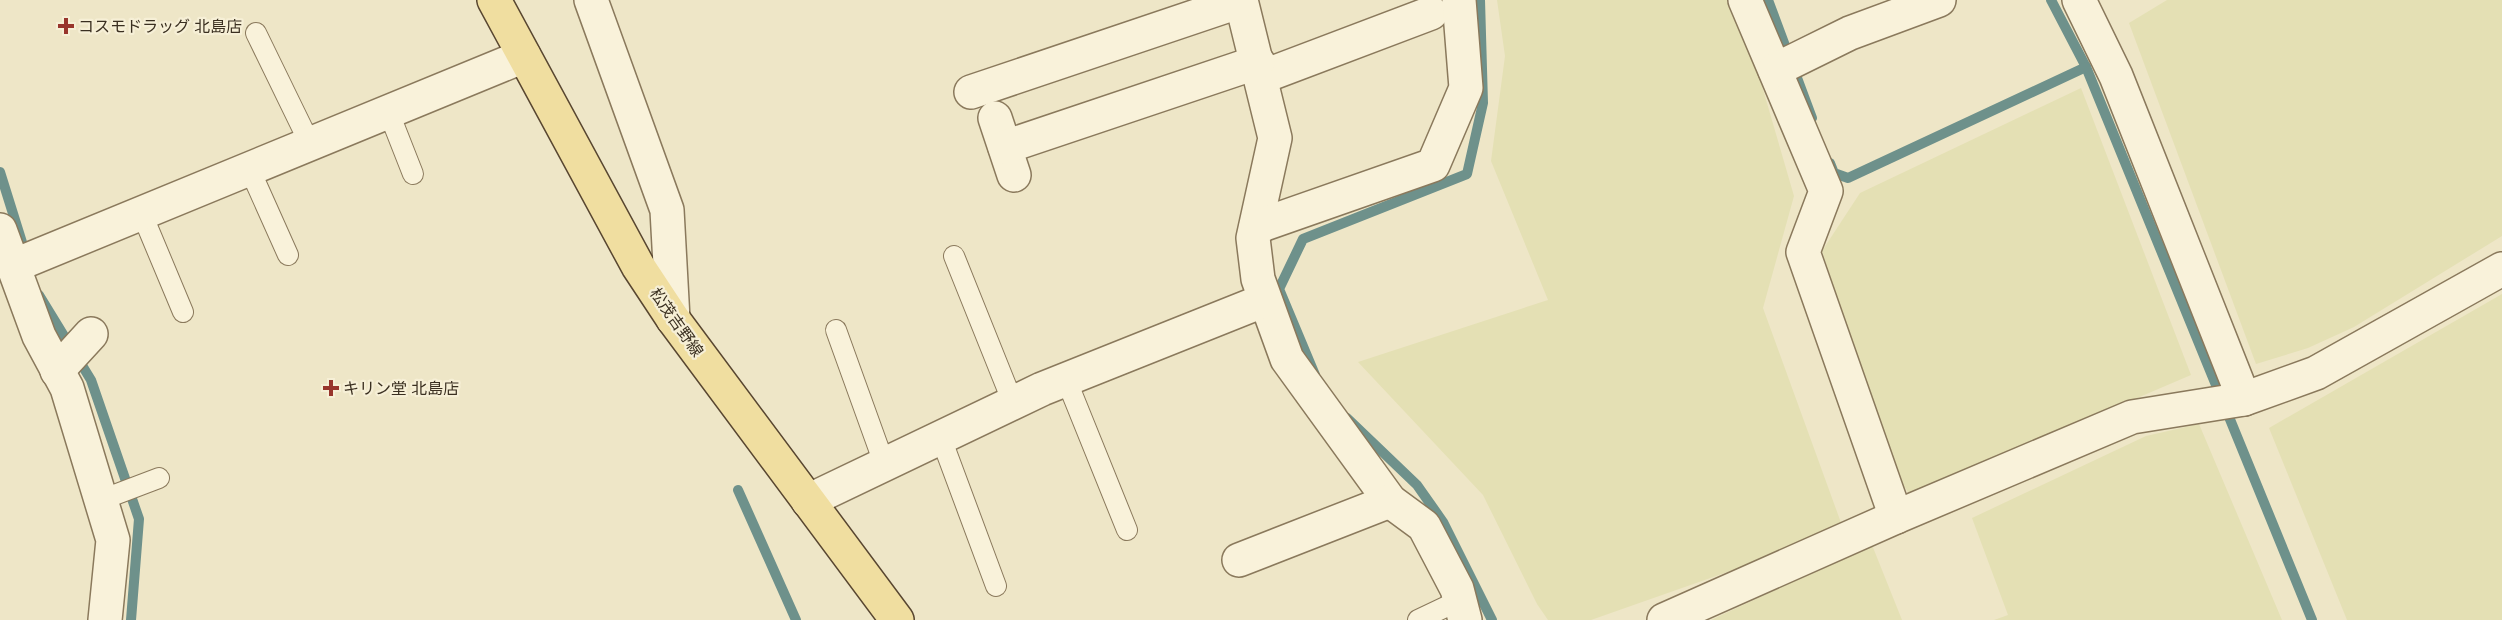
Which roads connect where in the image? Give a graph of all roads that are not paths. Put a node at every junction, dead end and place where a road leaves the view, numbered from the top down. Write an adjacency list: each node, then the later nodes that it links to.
1 (494, 0): 9 (main road, 松茂吉野線)
2 (591, 0): 27 (street)
3 (1745, 0): 11 (street)
4 (1939, 0): 11 (street)
5 (2079, 0): 32 (street)
6 (1241, 1): 10 (street); 12 (street)
7 (1445, 7): 10 (street); 19 (street)
8 (256, 33): 14 (lane)
9 (524, 56): 13 (street); 27 (main road, 松茂吉野線)
10 (1260, 70): 15 (street); 19 (street)
11 (1775, 70): 40 (street)
12 (971, 92)
13 (389, 113): 14 (street); 17 (lane)
14 (311, 146): 16 (street)
15 (1005, 147)
16 (250, 170): 18 (street); 21 (lane)
17 (412, 174)
18 (142, 214): 23 (street); 26 (lane)
19 (1256, 227): 25 (street)
20 (0, 230): 23 (street)
21 (288, 255)
22 (954, 256): 33 (lane)
23 (13, 266): 30 (street)
24 (2502, 269): 32 (street)
25 (1265, 300): 31 (street); 39 (street)
26 (183, 312)
27 (673, 319): 38 (main road, 松茂吉野線)
28 (836, 330): 35 (lane)
29 (92, 334): 30 (street)
30 (57, 371): 37 (street)
31 (1066, 379): 33 (street); 41 (lane)
32 (2244, 399): 40 (street)
33 (1013, 403): 34 (street)
34 (941, 438): 35 (street); 43 (lane)
35 (885, 466): 38 (street)
36 (159, 478): 37 (lane)
37 (101, 500): 45 (street)
38 (808, 501): 46 (main road, 松茂吉野線)
39 (1390, 501): 42 (street); 44 (street)
40 (1896, 517): 48 (street)
41 (1127, 530)
42 (1239, 560)
43 (996, 586)
44 (1462, 610): 47 (lane)
45 (105, 618)
46 (897, 620)
47 (1418, 620)
48 (1664, 620)

